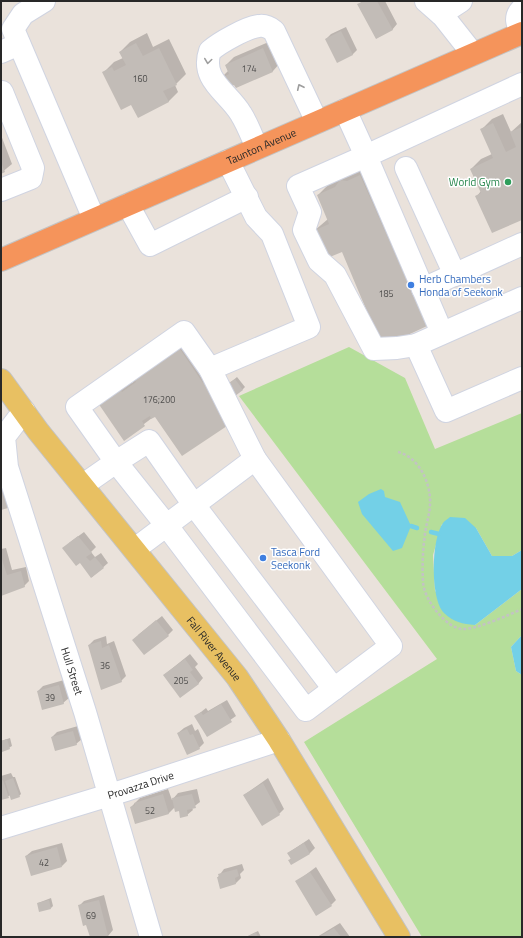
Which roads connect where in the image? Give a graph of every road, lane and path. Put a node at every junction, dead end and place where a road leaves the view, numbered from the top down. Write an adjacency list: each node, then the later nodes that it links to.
1 (44, 1): 6 (street)
2 (461, 1): 3 (street)
3 (433, 7): 7 (street)
4 (522, 9): 5 (street)
5 (522, 33): 7 (highway, Taunton Avenue)
6 (10, 48): 8 (street)
7 (473, 54): 11 (highway, Taunton Avenue)
8 (33, 78): 10 (street); 20 (street)
9 (519, 91): 14 (street)
10 (2, 92): 17 (street)
11 (345, 110): 12 (highway, Taunton Avenue); 14 (street)
12 (317, 122): 13 (highway, Taunton Avenue); 13 (street, one-way to 13)
13 (257, 148): 15 (highway, Taunton Avenue)
14 (366, 156): 24 (street); 27 (street)
15 (228, 161): 18 (street); 19 (highway, Taunton Avenue)
16 (406, 168): 23 (street)
17 (1, 190)
18 (247, 197): 19 (street); 28 (street)
19 (128, 205): 20 (highway, Taunton Avenue)
20 (94, 219): 22 (highway, Taunton Avenue)
21 (522, 244): 23 (street)
22 (1, 260)
23 (455, 275): 24 (street)
24 (423, 289): 26 (street)
25 (522, 298): 26 (street)
26 (442, 333): 27 (street)
27 (416, 345): 29 (street)
28 (210, 369): 33 (street); 34 (street)
29 (522, 378)
30 (1, 380): 31 (main road, Fall River Avenue)
31 (24, 411): 35 (main road, Fall River Avenue); 42 (street, Hull Street)
32 (398, 452): 39 (path)
33 (255, 459): 36 (street); 40 (street)
34 (116, 462): 35 (street); 36 (street); 37 (street)
35 (83, 485): 38 (main road, Fall River Avenue)
36 (194, 505): 37 (street); 40 (street)
37 (167, 526): 38 (street); 40 (street)
38 (135, 549): 41 (main road, Fall River Avenue)
39 (522, 610)
40 (334, 689)
41 (279, 740): 42 (street, Provazza Drive); 45 (main road, Fall River Avenue)
42 (108, 795): 43 (street, Provazza Drive); 44 (street, Hull Street)
43 (1, 828)
44 (151, 937)
45 (399, 937)

